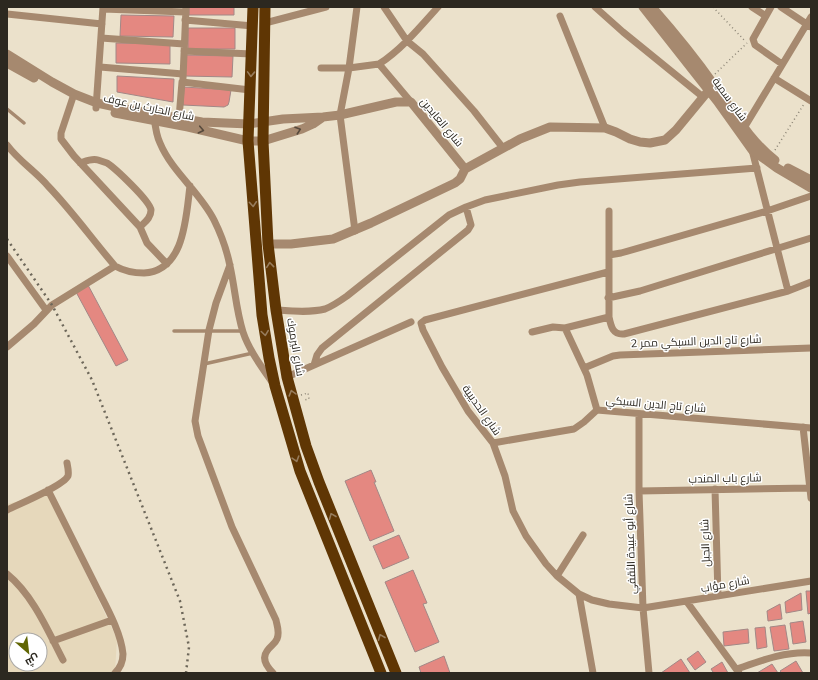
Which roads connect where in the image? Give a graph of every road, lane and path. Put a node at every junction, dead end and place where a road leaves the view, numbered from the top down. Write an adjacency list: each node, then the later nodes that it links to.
1 (254, 7): 23 (highway)
2 (266, 7): 21 (highway, شارع اليرموك)
3 (326, 7): 21 (street)
4 (357, 7): 35 (street)
5 (384, 7): 26 (street)
6 (438, 7): 26 (street)
7 (595, 7): 39 (street)
8 (643, 7): 39 (street, شارع سمية)
9 (652, 7): 39 (street, شارع سمية)
10 (712, 7): 39 (path)
11 (752, 7): 18 (street)
12 (772, 7): 18 (street)
13 (781, 7): 24 (street)
14 (103, 8): 15 (street); 22 (street)
15 (186, 9): 20 (street)
16 (7, 14): 22 (street)
17 (560, 16): 53 (street)
18 (766, 16): 32 (street)
19 (811, 17): 24 (street)
20 (185, 20): 23 (street); 27 (street)
21 (265, 23): 50 (highway, شارع اليرموك)
22 (102, 24): 25 (street)
23 (253, 26): 29 (highway)
24 (809, 26): 32 (street)
25 (101, 38): 27 (street); 33 (street)
26 (407, 41): 31 (street); 58 (street)
27 (184, 47): 29 (street); 36 (street)
28 (7, 54): 41 (street, شارع الحارث بن عوف)
29 (252, 54): 40 (highway, one-way to 40)
30 (7, 63): 41 (street, شارع الحارث بن عوف)
31 (379, 64): 35 (street); 43 (street)
32 (782, 64): 37 (street)
33 (100, 67): 36 (street); 44 (street)
34 (321, 68): 35 (street)
35 (349, 68): 46 (street)
36 (183, 74): 38 (street)
37 (774, 78): 42 (street); 54 (street)
38 (182, 82): 40 (street); 49 (street)
39 (709, 88): 53 (street); 54 (street, شارع سمية); 59 (street, شارع سمية)
40 (250, 90): 52 (highway)
41 (74, 96): 44 (street, شارع الحارث بن عوف); 61 (street)
42 (809, 100): 60 (path)
43 (411, 102): 46 (street, شارع العايدين); 63 (street, شارع العايدين)
44 (96, 106): 47 (street, شارع الحارث بن عوف)
45 (7, 109): 51 (lane)
46 (340, 114): 48 (street, شارع العايدين); 72 (street)
47 (154, 117): 49 (street, شارع الحارث بن عوف); 56 (street, شارع الحارث بن عوف, one-way to 56); 65 (street)
48 (323, 117): 50 (street, شارع العايدين); 55 (street, شارع العايدين, one-way to 48)
49 (179, 118): 52 (street, شارع الحارث بن عوف)
50 (267, 121): 52 (street, شارع الحارث بن عوف); 55 (highway, شارع اليرموك)
51 (24, 123)
52 (249, 124): 56 (highway)
53 (605, 128): 58 (street)
54 (744, 128): 60 (street, شارع سمية)
55 (267, 140): 56 (street, شارع الحارث بن عوف); 74 (highway, شارع اليرموك)
56 (248, 141): 98 (highway, one-way to 98)
57 (7, 145): 80 (street)
58 (503, 148): 63 (street)
59 (752, 150): 62 (street); 66 (street, شارع سمية)
60 (771, 157): 64 (street, شارع سمية)
61 (80, 163): 71 (street); 71 (street)
62 (757, 168): 68 (street); 70 (street)
63 (465, 169): 72 (street)
64 (811, 180)
65 (190, 186): 78 (street); 79 (street)
66 (811, 188)
67 (811, 196): 70 (street)
68 (466, 207): 86 (street); 100 (street)
69 (609, 211): 77 (street)
70 (767, 211): 75 (street); 77 (street)
71 (140, 227): 78 (street)
72 (355, 231): 74 (street)
73 (811, 238): 75 (street)
74 (268, 244): 86 (highway, شارع اليرموك, one-way to 74)
75 (777, 249): 83 (street); 84 (street)
76 (7, 256): 85 (street)
77 (609, 256): 81 (street)
78 (167, 264): 80 (street)
79 (230, 265): 90 (street); 92 (street)
80 (115, 266): 85 (street)
81 (608, 272): 84 (street); 110 (street, شارع الحديبية)
82 (811, 282): 83 (street)
83 (788, 291): 87 (street)
84 (608, 298): 87 (street)
85 (46, 310): 94 (street)
86 (276, 310): 97 (highway, شارع اليرموك)
87 (609, 317): 89 (street)
88 (411, 322): 100 (street)
89 (565, 328): 93 (street); 101 (street, شارع تاج الدين السبكي)
90 (209, 330): 91 (lane); 92 (lane); 99 (street)
91 (174, 331)
92 (243, 332): 96 (street)
93 (532, 332)
94 (7, 347)
95 (811, 348): 101 (street, شارع تاج الدين السبكي ممر 2)
96 (253, 353): 99 (lane); 103 (street)
97 (284, 357): 98 (highway); 102 (highway, شارع اليرموك)
98 (269, 358): 103 (highway)
99 (204, 364): 133 (street)
100 (314, 365): 102 (street)
101 (584, 368): 106 (street, شارع تاج الدين السبكي)
102 (287, 376): 135 (highway, شارع اليرموك, one-way to 102)
103 (275, 386): 134 (highway, one-way to 134)
104 (308, 393): 105 (path)
105 (309, 399)
106 (597, 410): 107 (street, شارع تاج الدين السبكي); 110 (street)
107 (640, 414): 108 (street, شارع تاج الدين السبكي); 115 (street, شارع أبو عبيدة الثقفي)
108 (803, 428): 109 (street, شارع تاج الدين السبكي); 112 (street)
109 (811, 428)
110 (492, 443): 120 (street, شارع الحديبية)
111 (67, 463): 114 (street)
112 (811, 488): 113 (street, شارع باب المندب); 116 (street)
113 (715, 489): 115 (street, شارع باب المندب); 123 (street, شارع الجبل)
114 (48, 490): 117 (street); 126 (street)
115 (639, 491): 125 (street, شارع أبو عبيدة الثقفي)
116 (811, 498)
117 (8, 507)
118 (583, 535): 120 (street)
119 (7, 574): 127 (street)
120 (558, 576): 122 (street, شارع الحديبية)
121 (811, 581): 123 (street, شارع مؤاب)
122 (579, 594): 125 (street, شارع الحديبية); 136 (street)
123 (718, 596): 124 (street, شارع مؤاب)
124 (687, 602): 125 (street, شارع مؤاب); 131 (street)
125 (643, 608): 130 (street, شارع أبو عبيدة الثقفي)
126 (112, 620): 127 (street); 132 (street)
127 (53, 641): 129 (street)
128 (811, 653): 131 (street)
129 (64, 660)
130 (650, 671)
131 (738, 671)
132 (116, 673)
133 (273, 673)
134 (380, 673)
135 (396, 673)
136 (593, 673)

